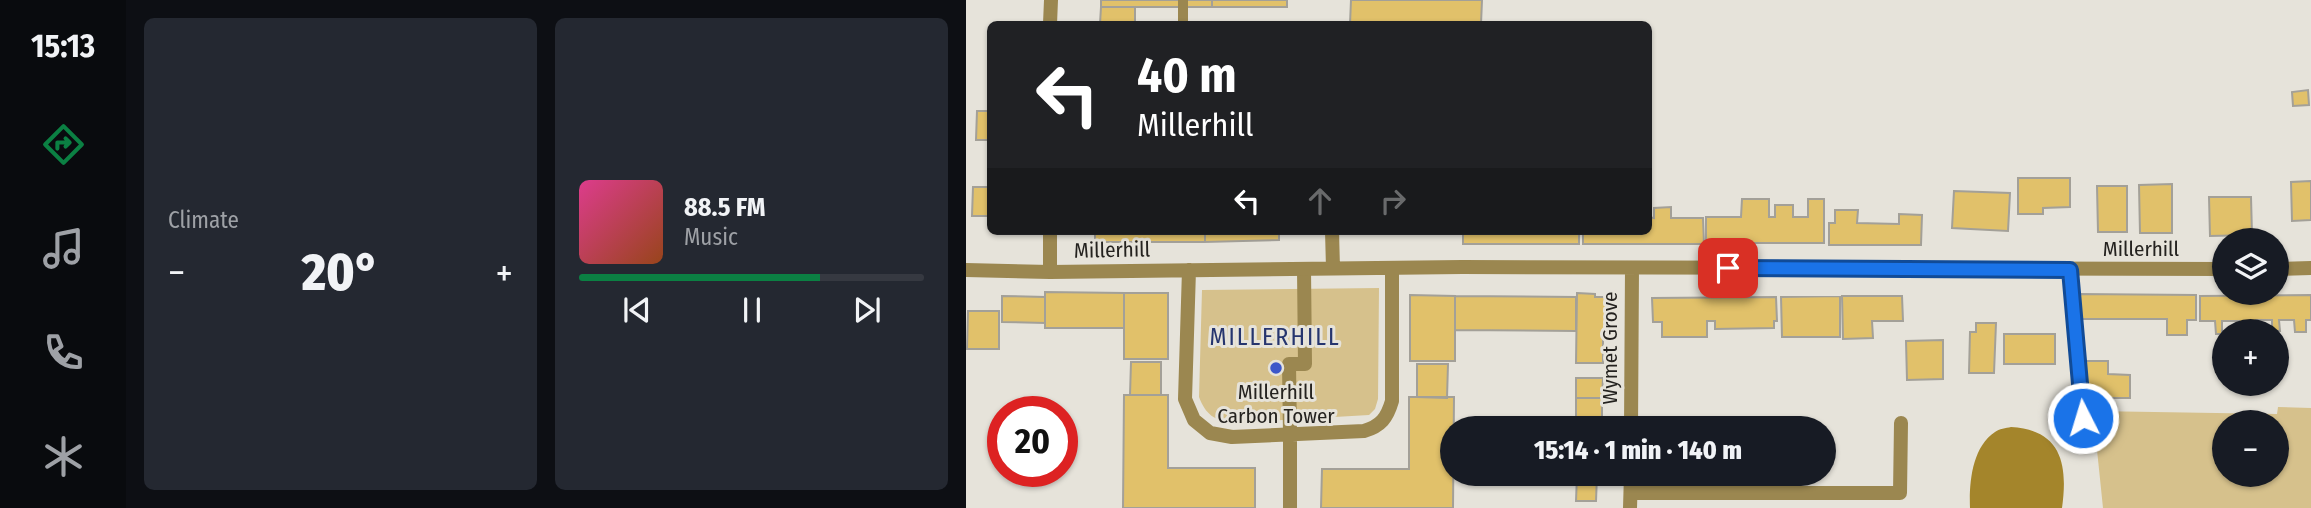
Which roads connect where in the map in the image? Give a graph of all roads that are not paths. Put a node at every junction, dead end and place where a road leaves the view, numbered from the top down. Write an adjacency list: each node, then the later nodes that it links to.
1 (1051, 0): 3 (street)
2 (1183, 0): 4 (lane)
3 (1050, 21)
4 (1183, 21)
5 (1050, 235): 17 (street)
6 (1332, 235): 7 (street)
7 (1334, 268): 8 (street, Millerhill); 11 (street, Millerhill)
8 (1392, 268): 9 (street, Millerhill); 21 (street)
9 (1632, 268): 16 (street, Millerhill); 18 (street, Wymet Grove)
10 (2311, 268): 13 (street)
11 (1304, 269): 15 (street, Millerhill); 21 (street)
12 (2212, 269): 16 (street, Millerhill)
13 (2289, 269)
14 (966, 270): 17 (street, Millerhill)
15 (1189, 270): 17 (street, Millerhill); 21 (street)
16 (2070, 270): 19 (lane)
17 (1050, 272)
18 (1631, 416)
19 (2083, 418)
20 (1901, 423): 22 (street)
21 (1290, 435): 23 (street)
22 (1630, 501)
23 (1290, 508)

